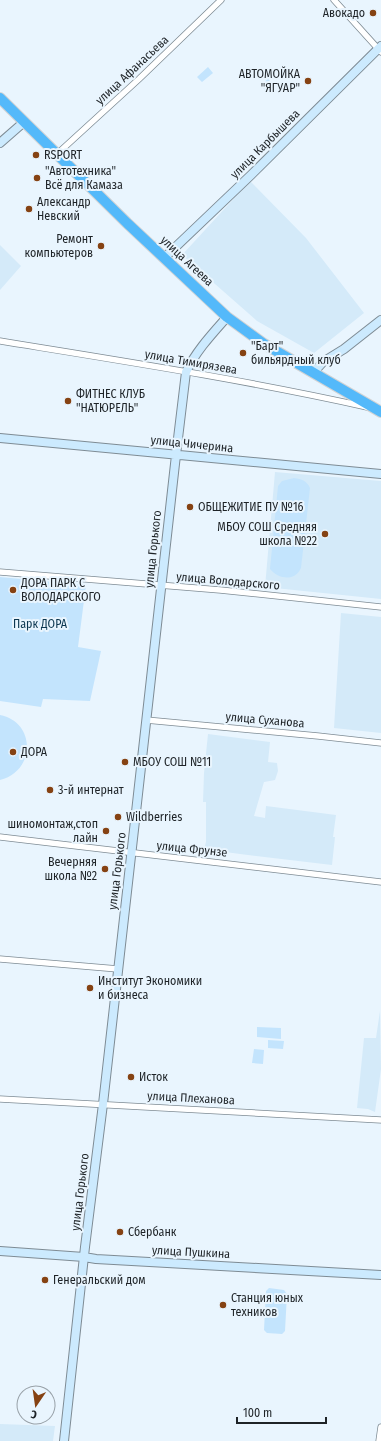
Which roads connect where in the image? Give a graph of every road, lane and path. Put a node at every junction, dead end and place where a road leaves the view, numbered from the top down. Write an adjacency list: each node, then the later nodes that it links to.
1 (221, 0): 7 (street, улица Афанасьева)
2 (334, 0): 3 (street)
3 (380, 49): 8 (main road, улица Карбышева)
4 (0, 98): 5 (highway, улица Агеева)
5 (24, 122): 6 (main road); 7 (highway, улица Агеева)
6 (0, 143)
7 (57, 154): 8 (highway, улица Агеева)
8 (164, 258): 9 (highway, улица Агеева)
9 (227, 317): 12 (main road, улица Горького); 13 (highway, улица Агеева)
10 (381, 320): 13 (main road)
11 (0, 341): 12 (street, улица Тимирязева)
12 (186, 372): 14 (street, улица Тимирязева); 16 (main road, улица Горького)
13 (313, 373): 14 (highway, улица Агеева)
14 (379, 411)
15 (0, 438): 16 (main road, улица Чичерина)
16 (176, 455): 17 (main road, улица Чичерина); 19 (main road, улица Горького)
17 (381, 474)
18 (0, 572): 19 (street, улица Володарского)
19 (162, 586): 20 (street, улица Володарского); 21 (main road, улица Горького)
20 (381, 607)
21 (146, 720): 22 (street, улица Суханова); 24 (main road, улица Горького)
22 (381, 743)
23 (0, 837): 24 (street, улица Фрунзе)
24 (132, 854): 25 (street, улица Фрунзе); 27 (main road, улица Горького)
25 (381, 882)
26 (0, 959): 27 (street)
27 (118, 969): 29 (main road, улица Горького)
28 (0, 1099): 29 (street, улица Плеханова)
29 (103, 1104): 30 (street, улица Плеханова); 32 (main road, улица Горького)
30 (381, 1120)
31 (0, 1251): 32 (main road, улица Пушкина)
32 (84, 1257): 33 (main road, улица Пушкина); 36 (main road, улица Горького)
33 (381, 1275)
34 (381, 1427): 35 (street)
35 (380, 1438)
36 (64, 1441)

